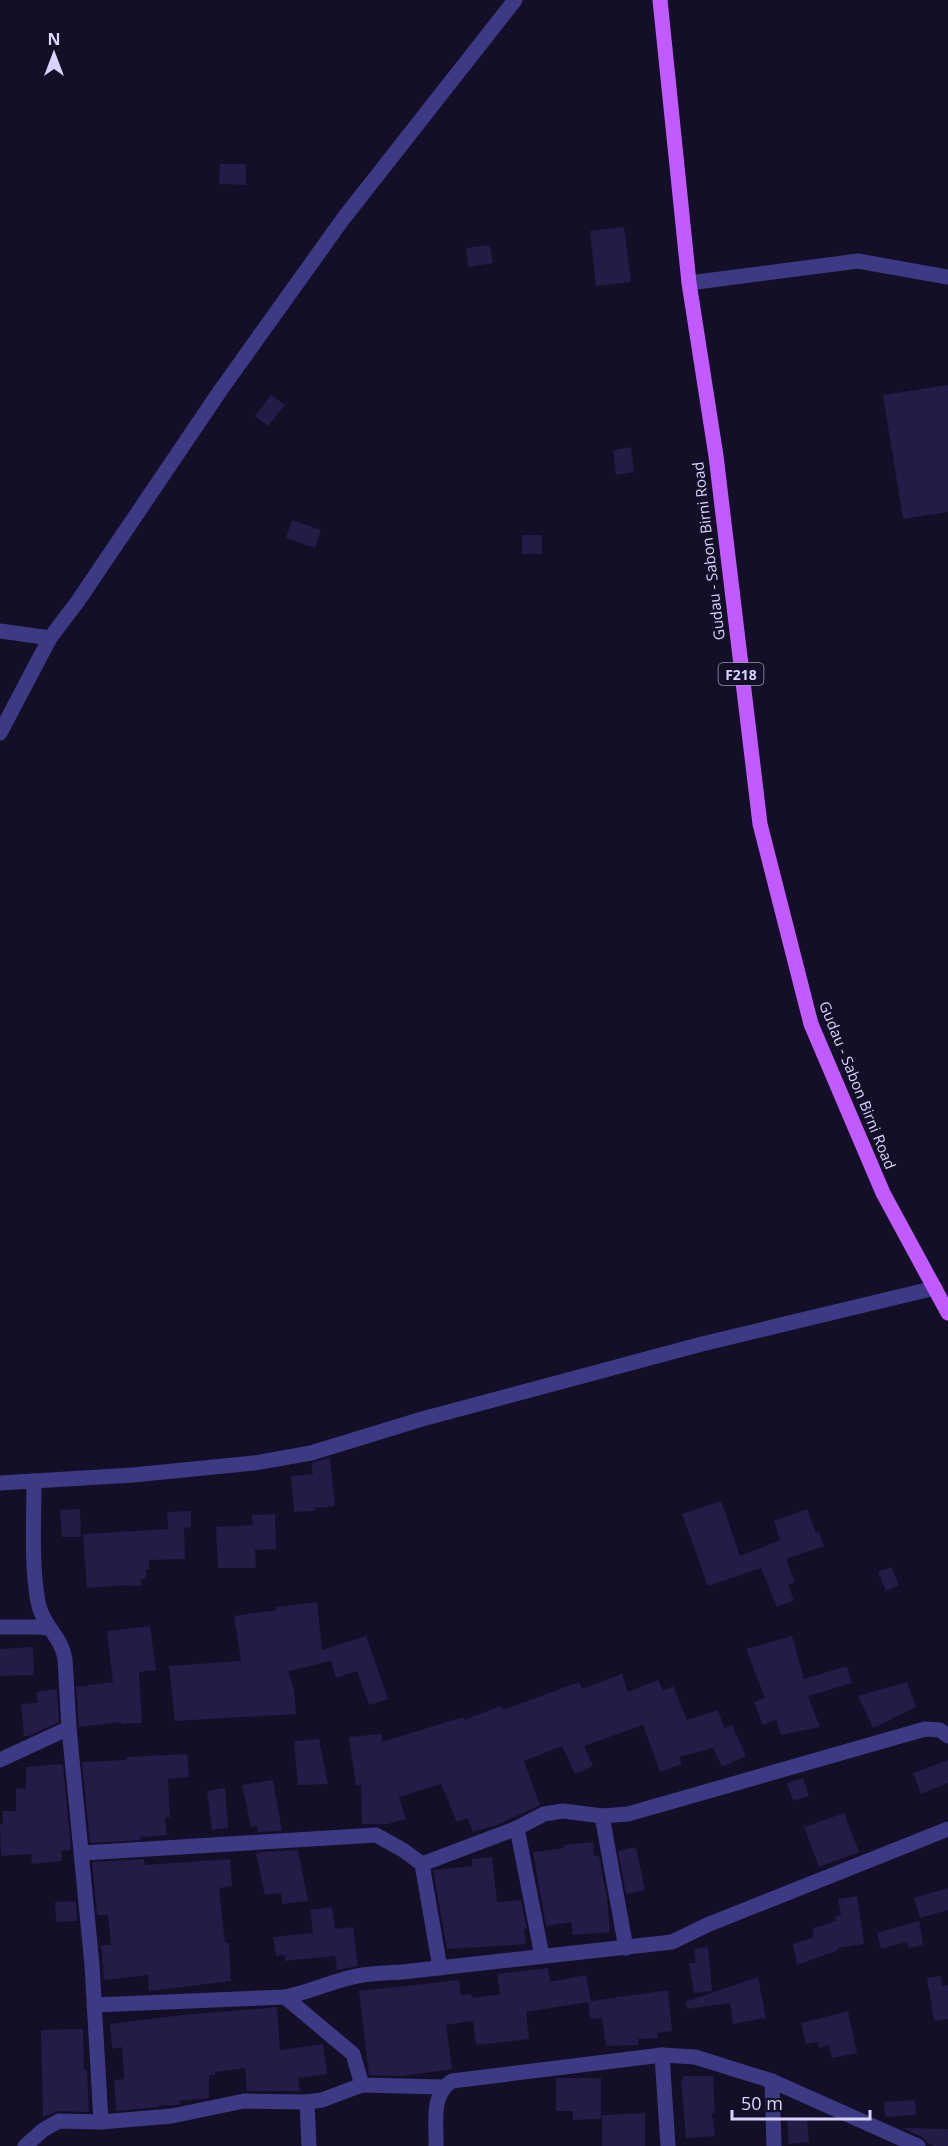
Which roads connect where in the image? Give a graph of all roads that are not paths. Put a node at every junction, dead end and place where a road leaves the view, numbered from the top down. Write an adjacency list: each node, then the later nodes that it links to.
1 (515, 0): 6 (street)
2 (660, 0): 4 (main road, Gudau - Sabon Birni Road / F218)
3 (948, 277): 4 (street)
4 (689, 283): 8 (main road, Gudau - Sabon Birni Road / F218)
5 (0, 631): 6 (street)
6 (51, 638): 7 (street)
7 (0, 733)
8 (935, 1288): 9 (main road, Gudau - Sabon Birni Road / F218); 10 (street)
9 (948, 1313)
10 (34, 1481): 11 (street); 13 (street)
11 (0, 1483)
12 (0, 1627): 13 (street)
13 (48, 1628): 14 (street)
14 (69, 1728): 16 (street); 20 (street)
15 (948, 1736): 17 (street)
16 (0, 1760)
17 (602, 1816): 18 (street); 22 (street)
18 (517, 1828): 21 (street); 23 (street)
19 (948, 1829): 22 (street)
20 (82, 1853): 21 (street); 26 (street)
21 (422, 1864): 24 (street)
22 (626, 1948): 23 (street)
23 (542, 1956): 24 (street)
24 (440, 1968): 25 (street)
25 (285, 1997): 26 (street); 29 (street)
26 (94, 2005): 32 (street)
27 (662, 2055): 28 (street); 30 (street); 37 (street)
28 (772, 2081): 33 (street); 38 (street)
29 (362, 2085): 30 (street); 31 (street)
30 (442, 2087): 36 (street)
31 (307, 2102): 32 (street); 35 (street)
32 (101, 2122): 34 (street)
33 (915, 2145)
34 (25, 2146)
35 (309, 2146)
36 (436, 2146)
37 (668, 2146)
38 (774, 2146)

